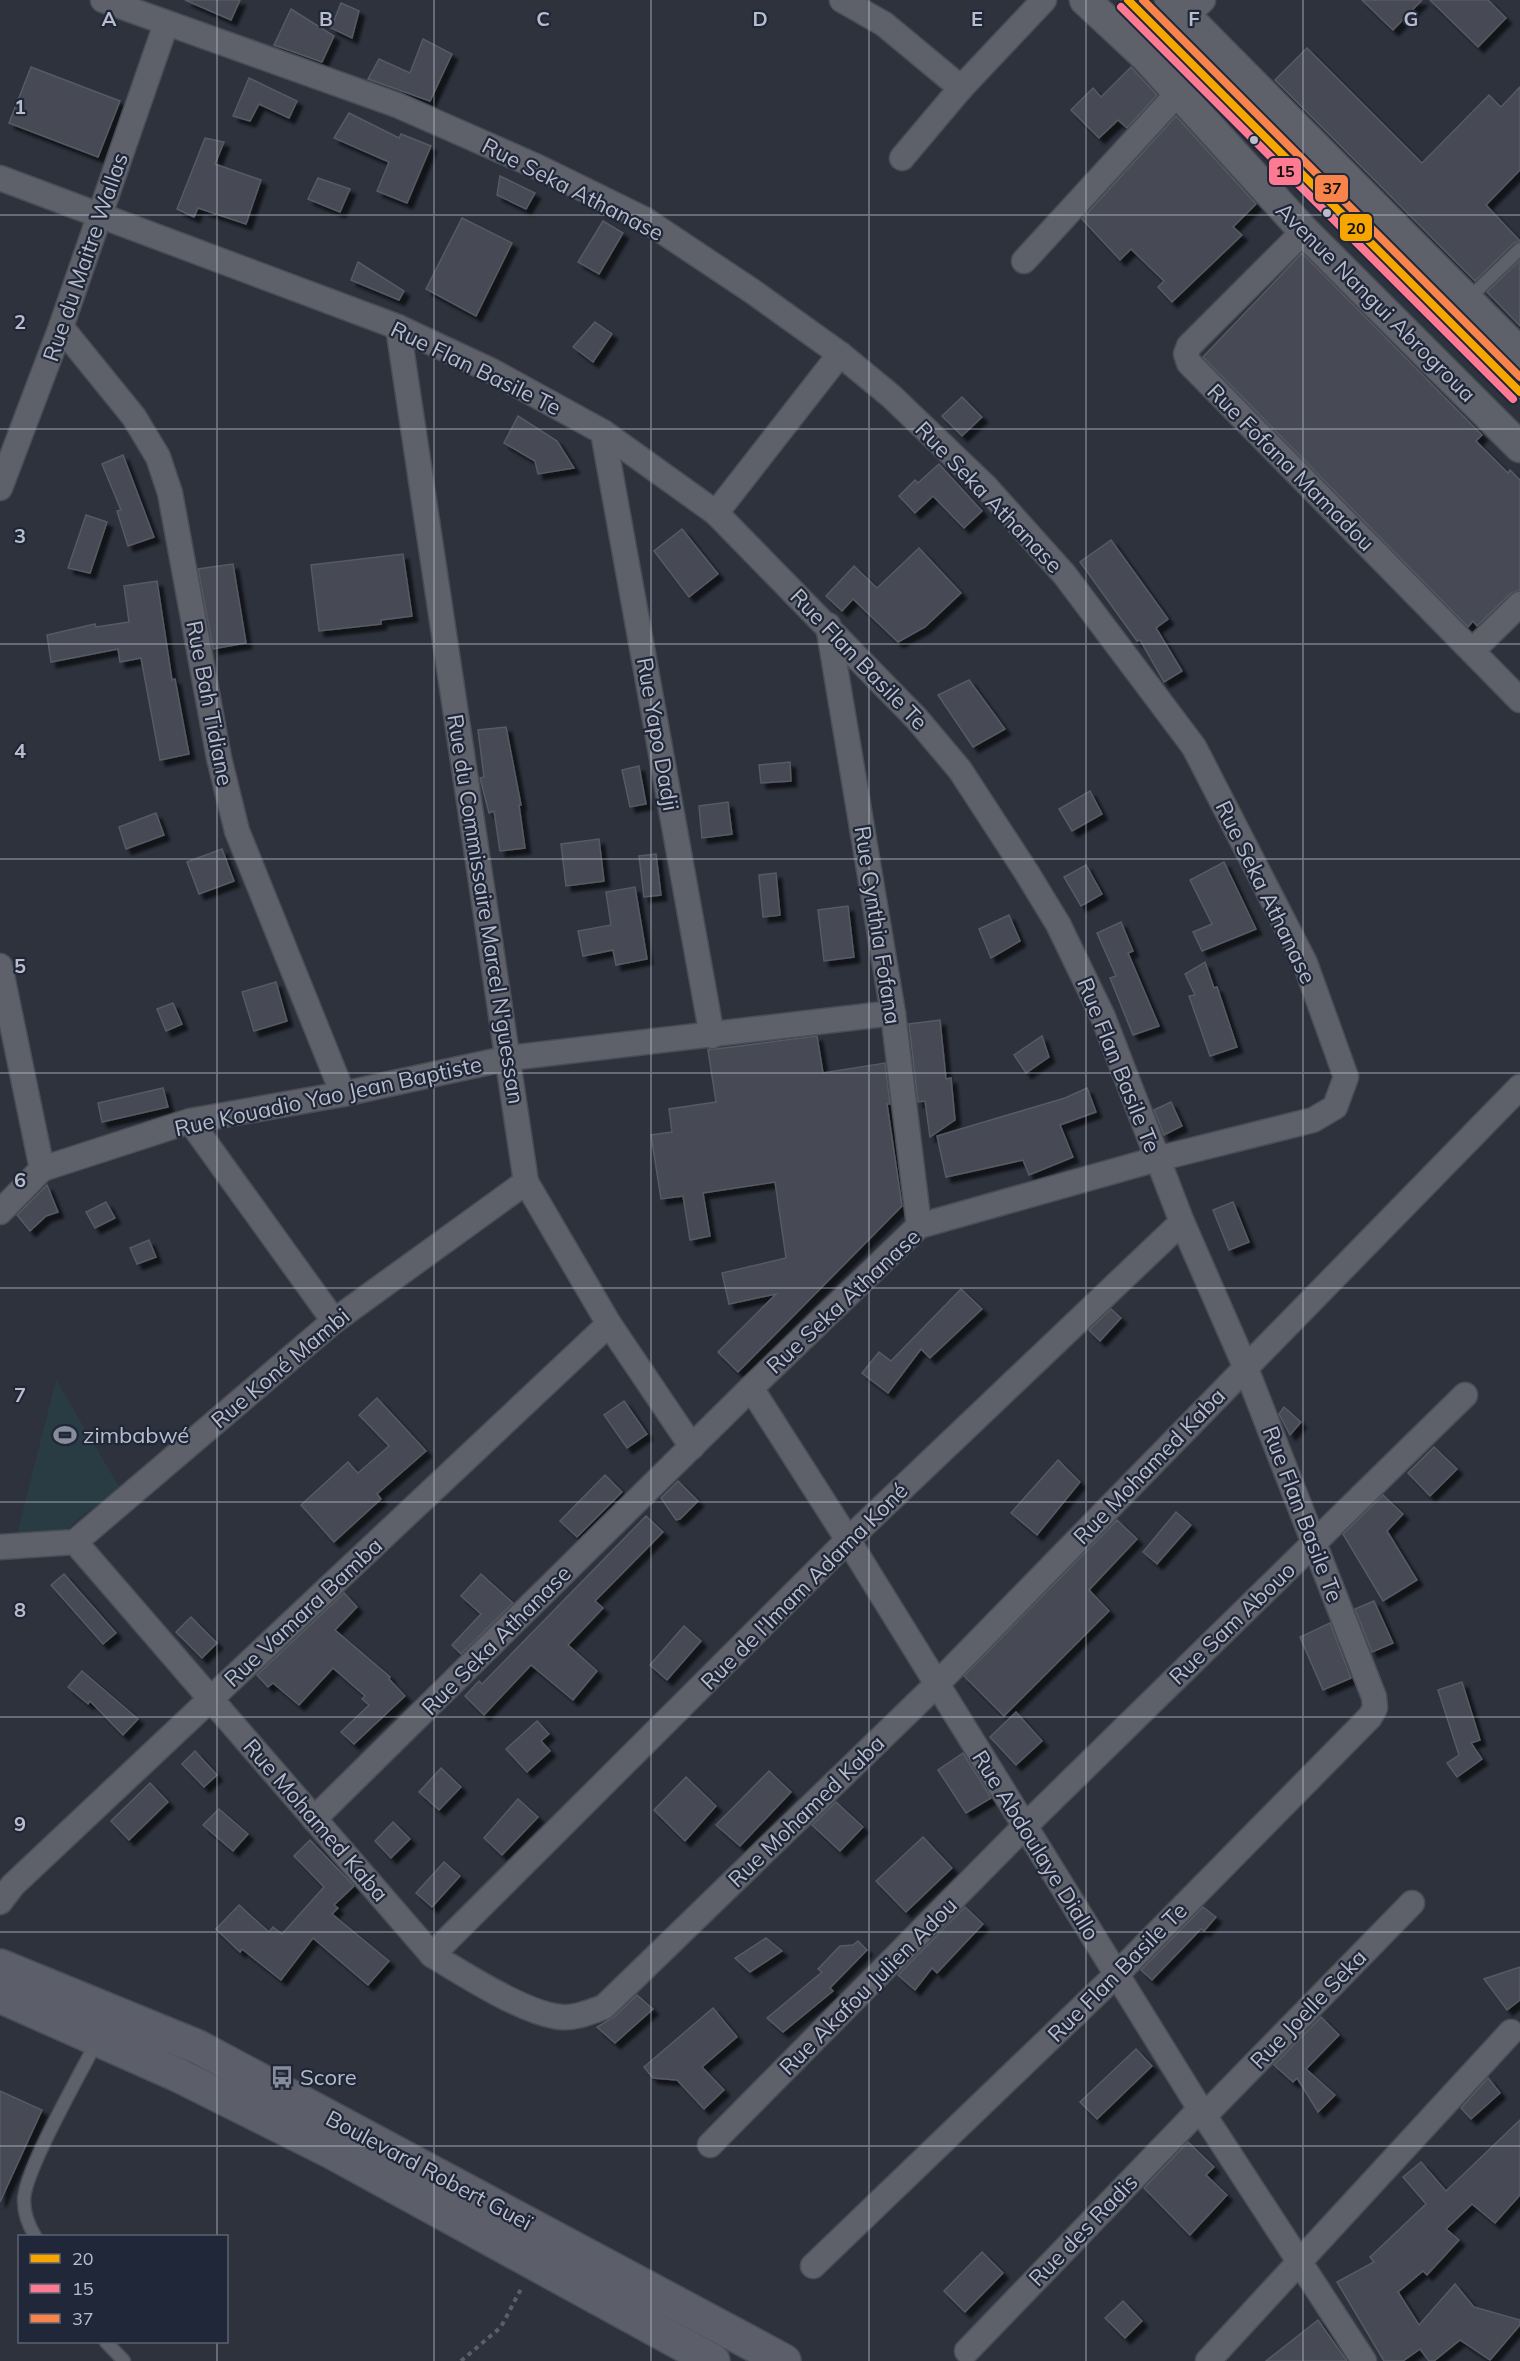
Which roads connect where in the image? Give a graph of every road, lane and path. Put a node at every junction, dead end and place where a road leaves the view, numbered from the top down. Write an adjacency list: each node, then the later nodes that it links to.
1 (103, 0): 7 (street, Rue Seka Athanase)
2 (842, 0): 8 (street)
3 (1044, 0): 8 (street)
4 (1085, 0): 6 (street, Avenue Nangui Abrogroua)
5 (1128, 0): 6 (lane, Avenue Nangui Abrogroua)
6 (1174, 22): 9 (street, Avenue Nangui Abrogroua); 16 (street, Avenue Nangui Abrogroua); 21 (lane, Avenue Nangui Abrogroua)
7 (166, 24): 12 (street, Rue du Maitre Wallas); 20 (street, Rue Seka Athanase)
8 (961, 88): 10 (street)
9 (1178, 93): 13 (street, Avenue Nangui Abrogroua); 15 (street)
10 (902, 158)
11 (0, 178): 12 (street, Rue Flan Basile Te)
12 (100, 215): 17 (street, Rue du Maitre Wallas); 18 (street, Rue Flan Basile Te)
13 (1304, 231): 23 (street, Avenue Nangui Abrogroua); 28 (street, Rue Fofana Mamadou)
14 (1520, 249): 16 (lane)
15 (1023, 261)
16 (1467, 300): 19 (street, Avenue Nangui Abrogroua)
17 (61, 327): 24 (street, Rue du Maitre Wallas); 35 (street, Rue Bah Tidiane)
18 (398, 327): 22 (street, Rue Flan Basile Te); 33 (street, Rue du Commissaire Marcel N'guessan)
19 (1520, 353)
20 (840, 354): 25 (street); 37 (street, Rue Seka Athanase)
21 (1520, 392)
22 (603, 432): 25 (street, Rue Flan Basile Te); 32 (street, Rue Yapo Dadji)
23 (1520, 447)
24 (0, 488)
25 (716, 513): 27 (street, Rue Flan Basile Te)
26 (1520, 604): 28 (street)
27 (828, 625): 31 (street, Rue Cynthia Fofana); 37 (street, Rue Flan Basile Te)
28 (1472, 651): 29 (street, Rue Fofana Mamadou)
29 (1520, 699)
30 (0, 966): 38 (street)
31 (893, 1013): 32 (street, Rue Kouadio Yao Jean Baptiste); 42 (street, Rue Cynthia Fofana)
32 (712, 1036): 33 (street, Rue Kouadio Yao Jean Baptiste)
33 (509, 1058): 35 (street, Rue Kouadio Yao Jean Baptiste); 39 (street, Rue du Commissaire Marcel N'guessan)
34 (1520, 1087): 45 (street, Rue Mohamed Kaba)
35 (343, 1094): 36 (street, Rue Kouadio Yao Jean Baptiste)
36 (190, 1121): 38 (street, Rue Kouadio Yao Jean Baptiste); 43 (street)
37 (1158, 1159): 41 (street, Rue Flan Basile Te); 42 (street, Rue Seka Athanase)
38 (42, 1169): 40 (street, Rue Kouadio Yao Jean Baptiste)
39 (526, 1182): 43 (street, Rue Koné Mambi); 44 (street, Rue du Commissaire Marcel N'guessan)
40 (0, 1212)
41 (1182, 1222): 45 (street, Rue Flan Basile Te); 49 (street, Rue de l'Imam Adama Koné)
42 (920, 1226): 46 (street, Rue Seka Athanase)
43 (334, 1321): 50 (street, Rue Koné Mambi)
44 (609, 1324): 48 (street, Rue du Commissaire Marcel N'guessan); 54 (street, Rue Vamara Bamba)
45 (1245, 1366): 51 (street, Rue Flan Basile Te); 53 (street, Rue Mohamed Kaba)
46 (751, 1388): 48 (street, Rue Seka Athanase); 49 (street, Rue Abdoulaye Diallo)
47 (1465, 1395): 51 (street, Rue Sam Abouo)
48 (692, 1447): 55 (street, Rue Seka Athanase)
49 (848, 1540): 53 (street, Rue Abdoulaye Diallo); 59 (street, Rue de l'Imam Adama Koné)
50 (75, 1542): 52 (street); 54 (street, Rue Mohamed Kaba)
51 (1315, 1542): 56 (street, Rue Sam Abouo); 61 (street, Rue Flan Basile Te)
52 (0, 1547)
53 (936, 1685): 56 (street, Rue Abdoulaye Diallo); 59 (street, Rue Mohamed Kaba)
54 (211, 1698): 55 (street, Rue Mohamed Kaba); 57 (street, Rue Vamara Bamba)
55 (314, 1819): 59 (street, Rue Mohamed Kaba)
56 (1024, 1826): 61 (street, Rue Abdoulaye Diallo); 66 (street, Rue Akafou Julien Adou)
57 (0, 1902)
58 (1412, 1903): 65 (street, Rue Joelle Seka)
59 (432, 1955)
60 (0, 1966): 76 (main road, Boulevard Robert Gueï)
61 (1117, 1974): 65 (street, Rue Abdoulaye Diallo); 70 (street, Rue Flan Basile Te)
62 (9, 2004): 64 (main road, Boulevard Robert Gueï)
63 (1512, 2032): 68 (street)
64 (98, 2039): 67 (lane); 69 (main road, Boulevard Robert Gueï)
65 (1202, 2113): 68 (street, Rue Abdoulaye Diallo); 72 (street, Rue des Radis)
66 (710, 2145)
67 (34, 2235)
68 (1299, 2261): 77 (street); 78 (street, Rue Abdoulaye Diallo)
69 (535, 2263): 74 (path); 75 (main road, Boulevard Robert Gueï)
70 (813, 2266)
71 (107, 2343): 73 (lane)
72 (967, 2350)
73 (124, 2361)
74 (461, 2361)
75 (713, 2361)
76 (784, 2361)
77 (1208, 2361)
78 (1364, 2361)

